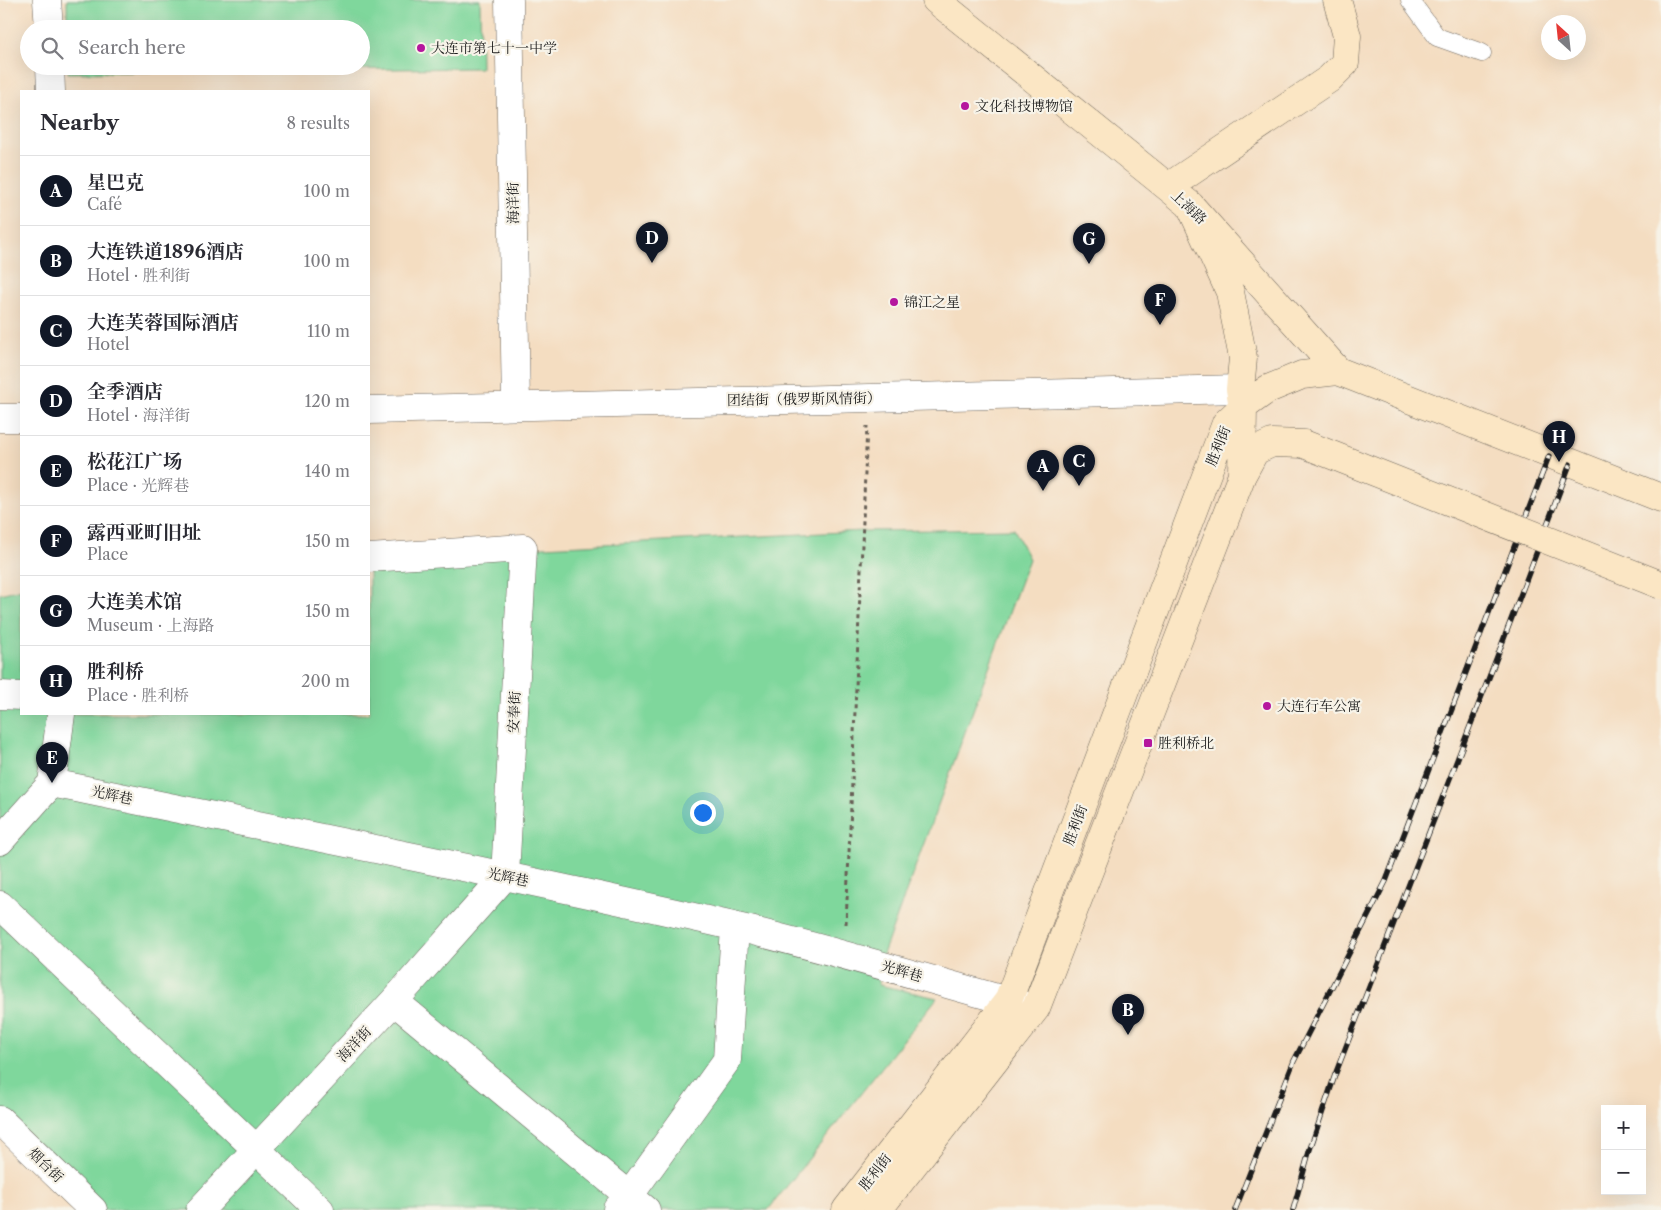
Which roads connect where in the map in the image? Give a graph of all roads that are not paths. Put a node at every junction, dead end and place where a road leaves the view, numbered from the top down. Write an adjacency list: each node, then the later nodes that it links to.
1 (48, 0): 6 (street)
2 (509, 0): 14 (street, 海洋街)
3 (936, 0): 10 (main road, 上海路)
4 (1337, 0): 10 (main road)
5 (1410, 0): 7 (lane)
6 (48, 20)
7 (1482, 54)
8 (50, 75): 9 (street)
9 (51, 90)
10 (1168, 187): 11 (main road, 上海路)
11 (1190, 205): 12 (main road, 上海路); 13 (main road)
12 (1338, 370): 13 (main road); 19 (main road)
13 (1241, 398): 14 (street, 团结街（俄罗斯风情街）); 18 (main road, 胜利街); 31 (main road, 胜利街)
14 (516, 406): 15 (street, 团结街（俄罗斯风情街）)
15 (370, 410)
16 (0, 418): 17 (street)
17 (20, 418)
18 (1242, 475): 21 (main road, bridge); 32 (main road, 胜利街)
19 (1661, 498)
20 (370, 558): 27 (street, 安奉街)
21 (1661, 585)
22 (0, 696): 23 (street)
23 (20, 696)
24 (61, 715): 25 (street)
25 (52, 783): 26 (street); 27 (street, 光辉巷)
26 (0, 842)
27 (506, 876): 29 (street, 光辉巷); 30 (street, 海洋街)
28 (0, 905): 34 (street)
29 (735, 927): 31 (street, 光辉巷); 35 (street)
30 (394, 1001): 34 (street, 海洋街); 35 (street)
31 (1008, 1001): 32 (street, 光辉巷); 39 (main road, 胜利街)
32 (1036, 1008): 40 (main road, 胜利街)
33 (0, 1120): 36 (street, 烟台街)
34 (257, 1149): 37 (street, 海洋街); 38 (street)
35 (630, 1205)
36 (92, 1210)
37 (200, 1210)
38 (320, 1210)
39 (846, 1210)
40 (878, 1210)

